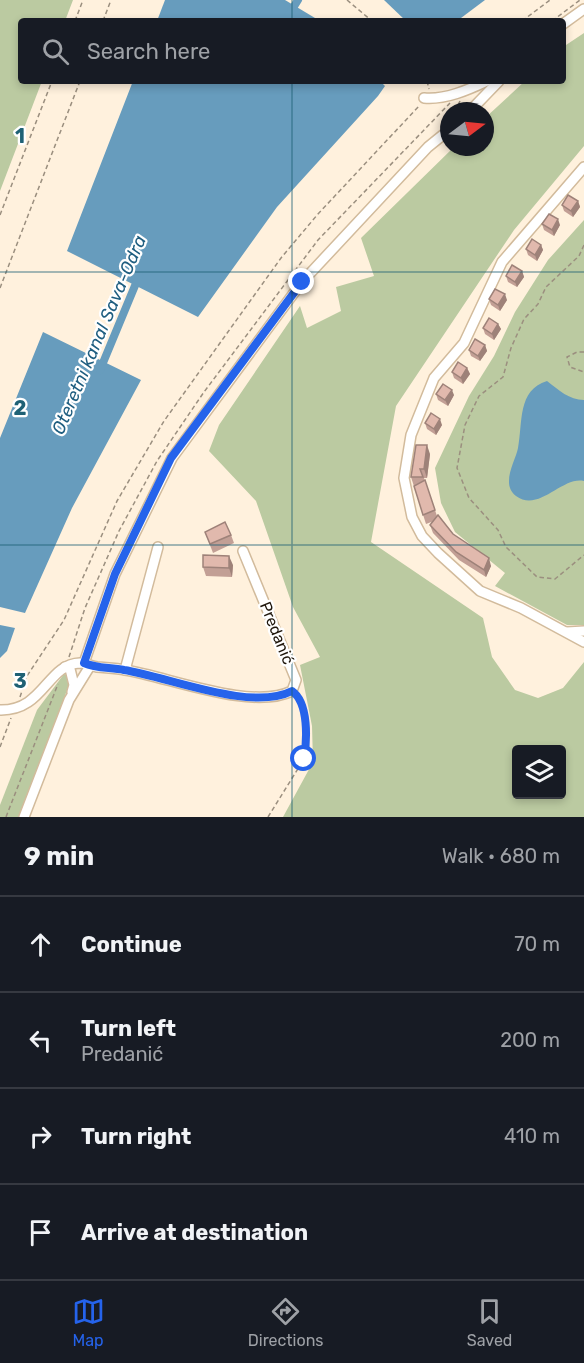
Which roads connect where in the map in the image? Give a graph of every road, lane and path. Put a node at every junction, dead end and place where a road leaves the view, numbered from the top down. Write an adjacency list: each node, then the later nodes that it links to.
1 (83, 0): 7 (path)
2 (111, 0): 8 (path)
3 (347, 0): 9 (path)
4 (550, 0): 10 (path)
5 (580, 0): 11 (path)
6 (584, 9): 12 (street)
7 (76, 18)
8 (104, 18)
9 (368, 18)
10 (526, 18)
11 (556, 18)
12 (566, 22)
13 (50, 84): 23 (path)
14 (79, 84): 25 (path)
15 (428, 84): 19 (path)
16 (480, 84): 18 (street)
17 (496, 84): 20 (street)
18 (462, 92): 19 (street); 35 (path)
19 (424, 98): 40 (path)
20 (479, 102)
21 (440, 137): 34 (street)
22 (584, 167): 32 (street)
23 (0, 215)
24 (584, 245): 30 (path)
25 (0, 288)
26 (584, 352): 27 (path)
27 (584, 372)
28 (158, 547): 36 (street)
29 (243, 551): 37 (street, Predanić)
30 (584, 555)
31 (584, 631): 32 (street)
32 (567, 632): 33 (street)
33 (584, 642)
34 (87, 664): 35 (street); 36 (street); 38 (street)
35 (65, 667): 38 (street); 40 (street); 42 (path)
36 (125, 670): 37 (street)
37 (292, 691): 44 (path)
38 (69, 700): 43 (street)
39 (0, 710): 40 (street)
40 (15, 710): 41 (path)
41 (0, 747)
42 (6, 817)
43 (24, 817)
44 (268, 817)

